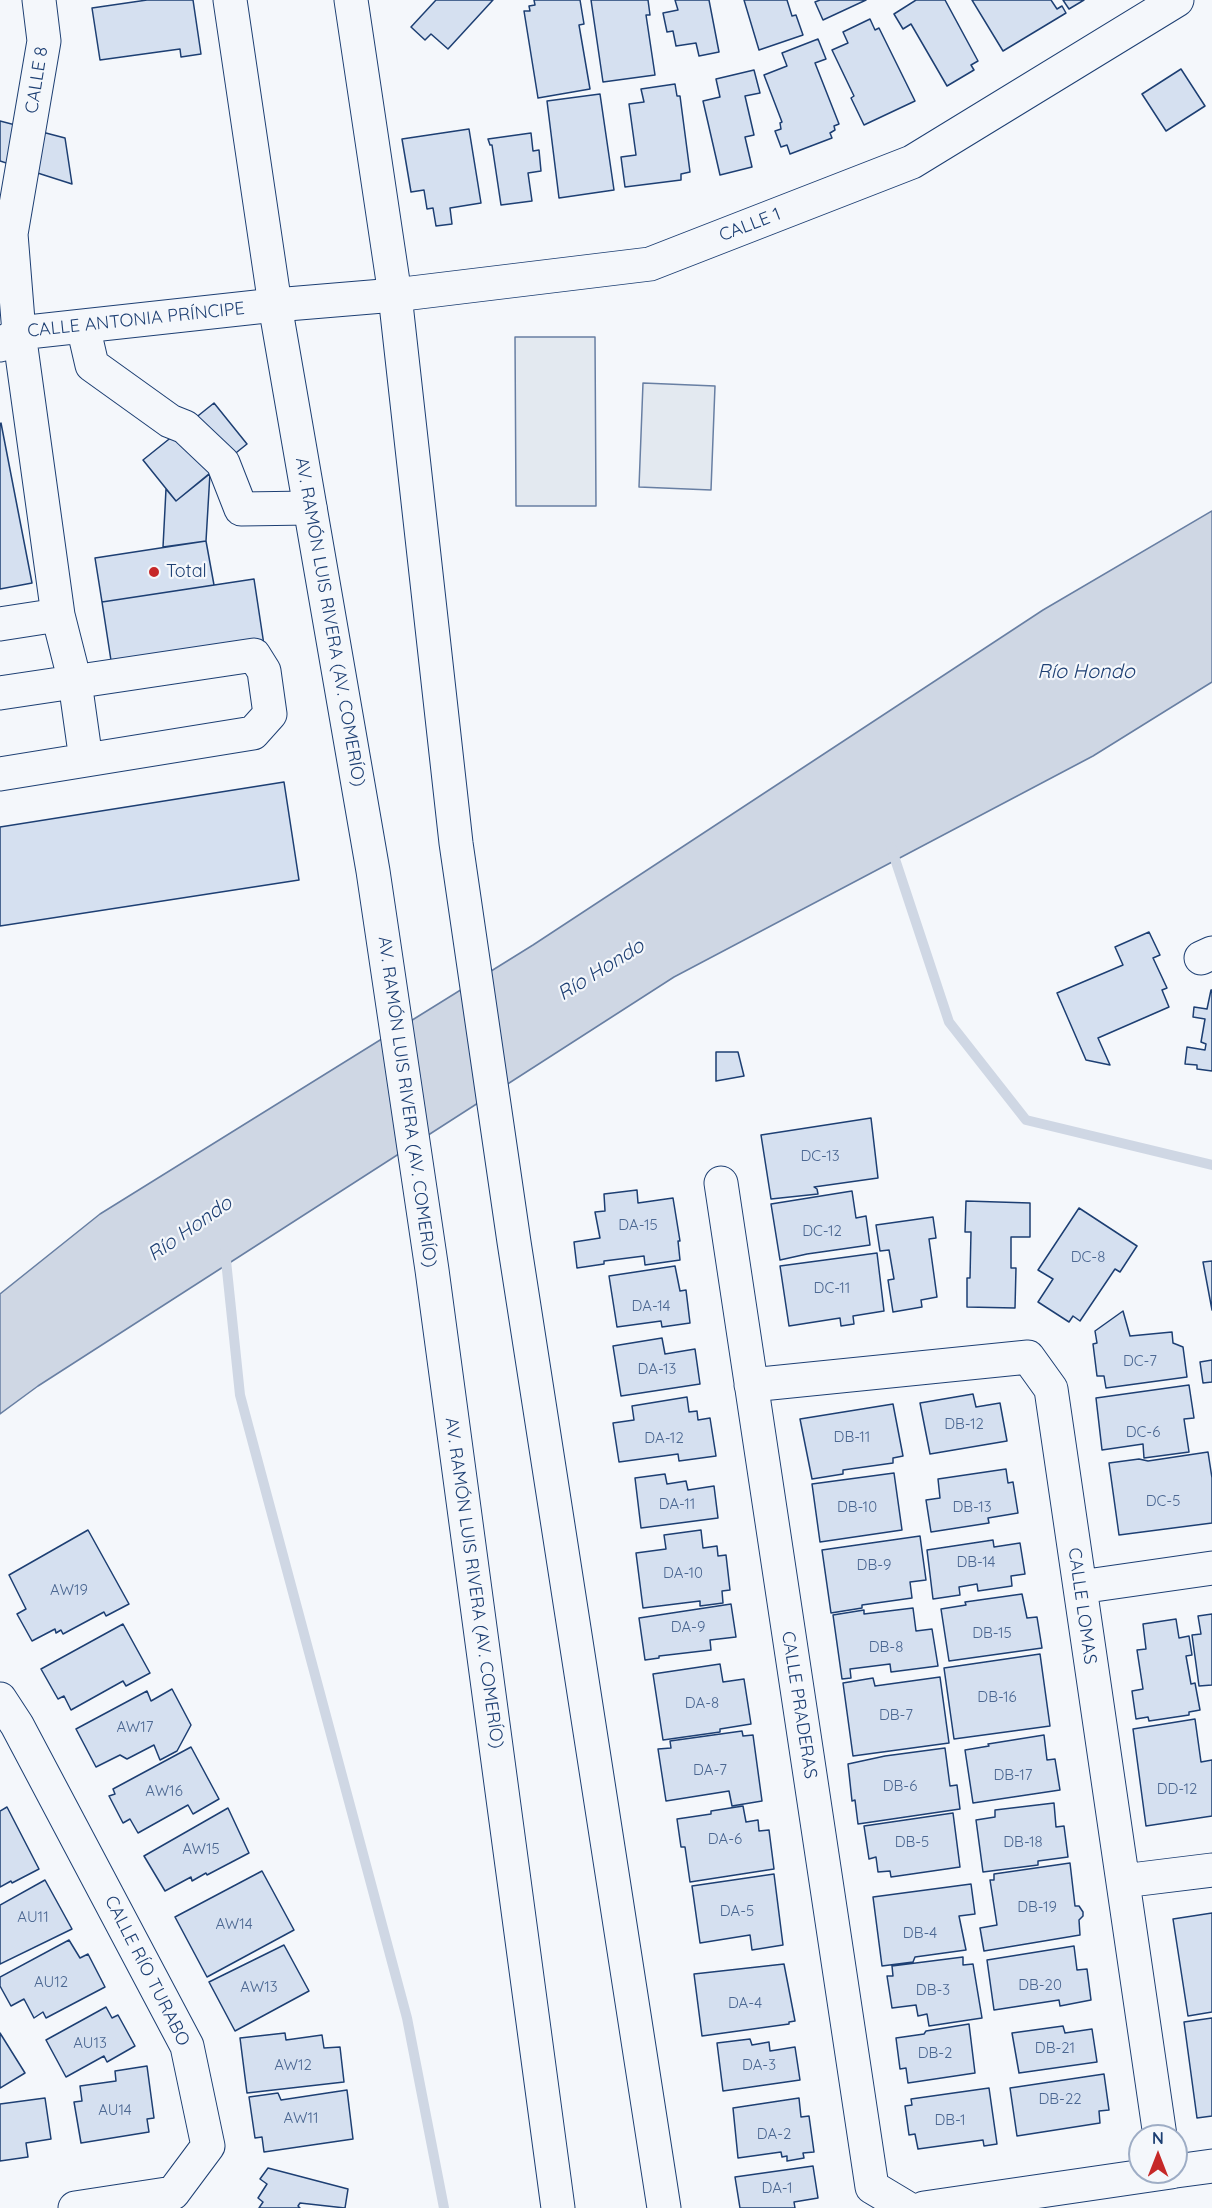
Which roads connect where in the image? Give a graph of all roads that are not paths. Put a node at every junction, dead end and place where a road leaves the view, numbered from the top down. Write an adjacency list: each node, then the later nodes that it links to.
1 (39, 0): 8 (street, CALLE 8)
2 (230, 0): 6 (street, AV. RAMÓN LUIS RIVERA (AV. COMERÍO))
3 (351, 0): 5 (street)
4 (1177, 0): 5 (street, CALLE 1)
5 (395, 295): 6 (street, CALLE 1); 29 (street)
6 (275, 305): 7 (street, CALLE ANTONIA PRÍNCIPE); 9 (street, AV. RAMÓN LUIS RIVERA (AV. COMERÍO))
7 (83, 326): 8 (street, CALLE ANTONIA PRÍNCIPE); 9 (street)
8 (6, 337): 10 (street, CALLE 8)
9 (310, 508): 28 (street, AV. RAMÓN LUIS RIVERA (AV. COMERÍO))
10 (58, 615): 11 (street); 12 (street, CALLE 8)
11 (0, 624)
12 (75, 682): 13 (street); 14 (street, CALLE 8); 14 (street)
13 (0, 693)
14 (86, 760): 15 (street)
15 (0, 774)
16 (722, 1183): 17 (street, CALLE PRADERAS)
17 (751, 1385): 19 (street, CALLE LOMAS); 30 (street, CALLE PRADERAS)
18 (1212, 1568): 19 (street)
19 (1080, 1587): 22 (street, CALLE LOMAS)
20 (0, 1699): 27 (street, CALLE RÍO TURABO)
21 (1212, 1870): 22 (street)
22 (1123, 1881): 23 (street, CALLE LOMAS)
23 (1158, 2124)
24 (1212, 2166): 25 (street)
25 (1188, 2169)
26 (1128, 2178): 31 (street)
27 (75, 2208)
28 (558, 2208)
29 (664, 2208)
30 (907, 2208)
31 (924, 2208)

